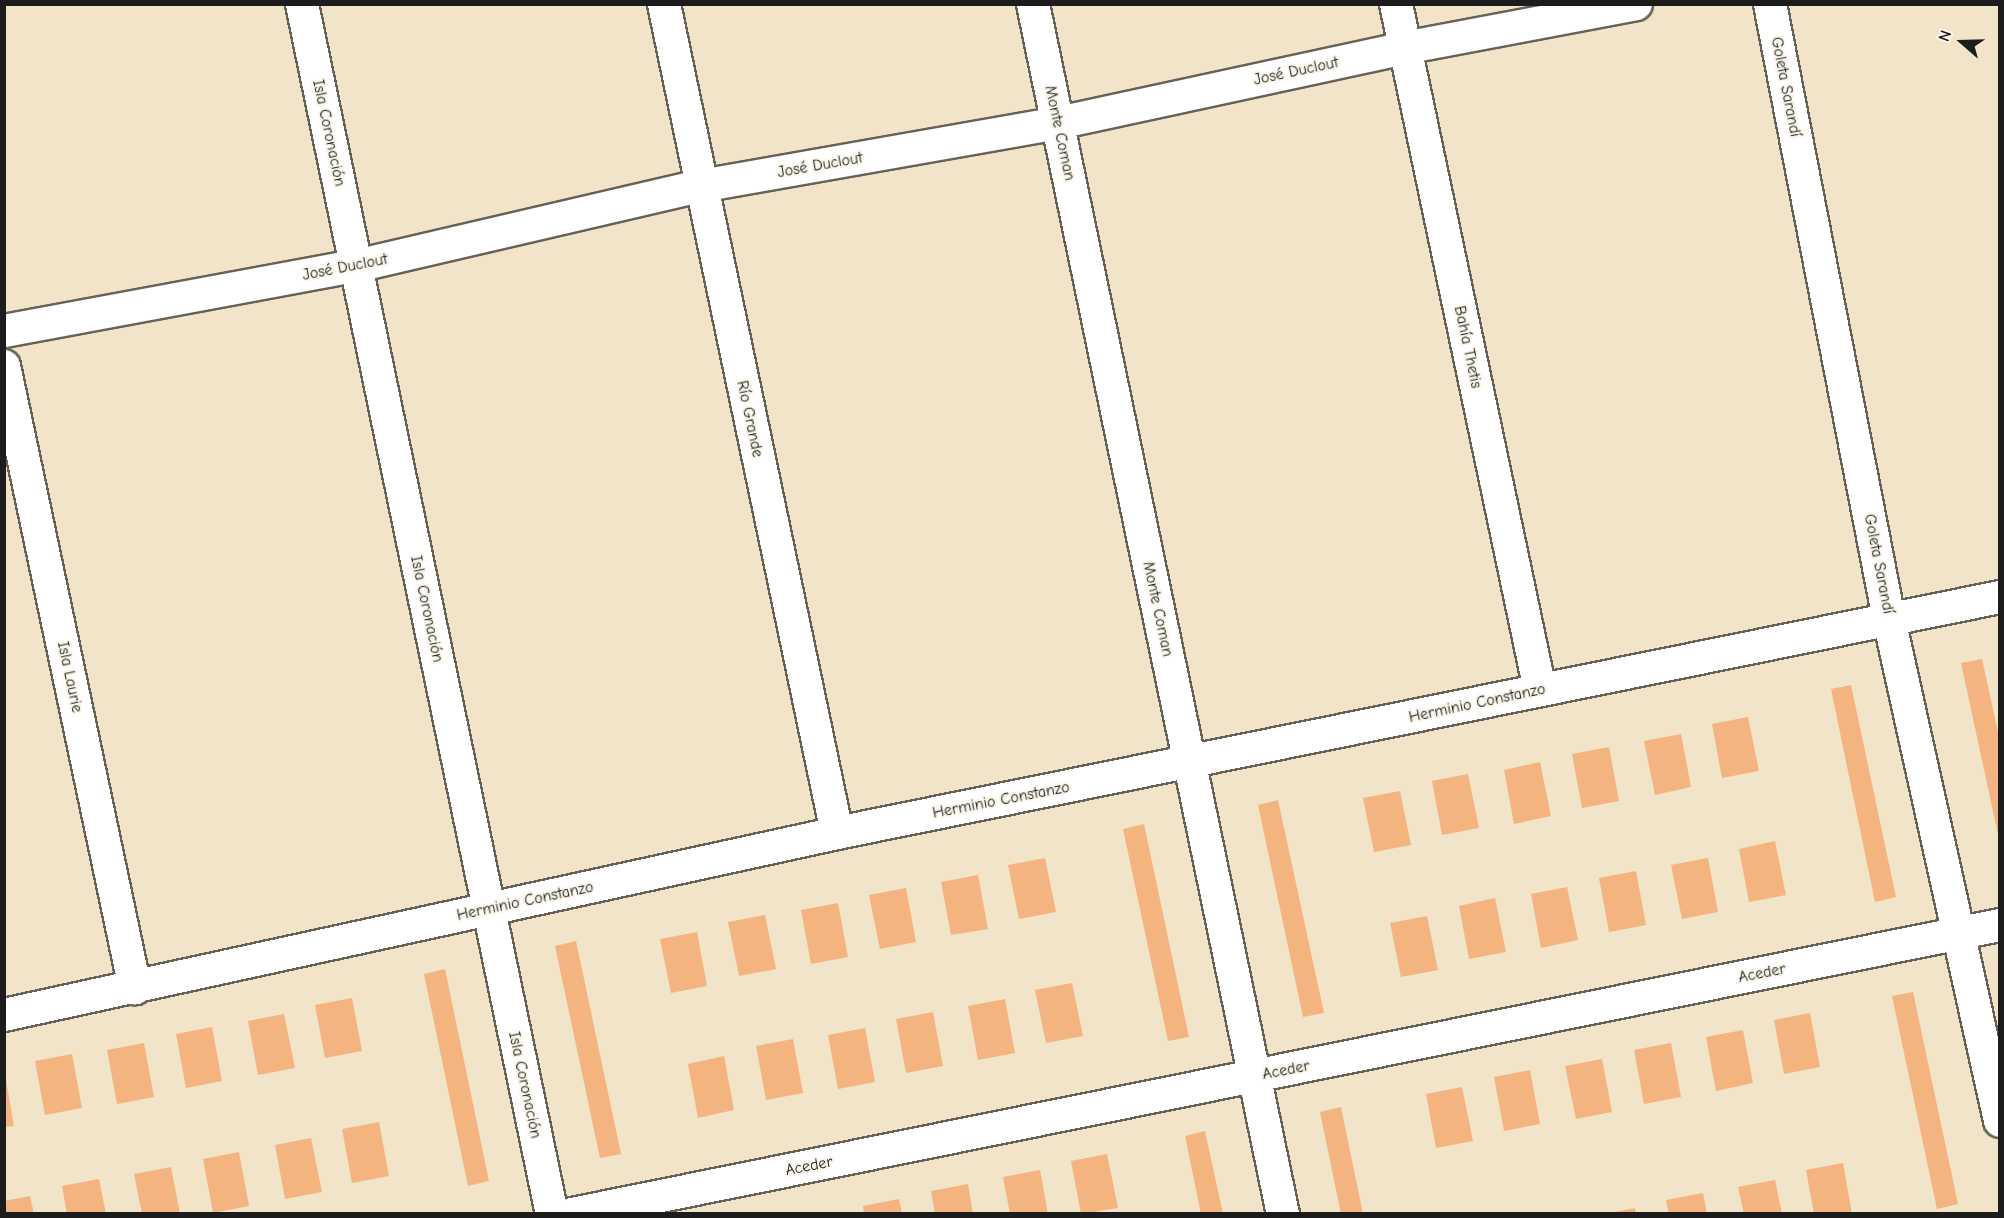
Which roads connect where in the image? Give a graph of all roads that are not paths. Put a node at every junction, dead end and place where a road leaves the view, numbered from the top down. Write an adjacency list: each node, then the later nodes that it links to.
1 (302, 4): 10 (street, Isla Coronación)
2 (664, 4): 9 (street, Río Grande)
3 (1033, 4): 8 (street, Monte Coman)
4 (1396, 4): 7 (street, Bahía Thetis)
5 (1636, 4): 7 (street, José Duclout)
6 (1770, 4): 14 (street, Goleta Sarandí)
7 (1404, 48): 8 (street, José Duclout); 15 (street, Bahía Thetis)
8 (1058, 123): 9 (street, José Duclout); 16 (street, Monte Coman)
9 (701, 186): 10 (street, José Duclout); 17 (street, Río Grande)
10 (356, 266): 11 (street, José Duclout); 18 (street, Isla Coronación)
11 (4, 332)
12 (4, 366): 21 (street, Isla Laurie)
13 (2000, 597): 14 (street, Herminio Constanzo)
14 (1889, 618): 15 (street, Herminio Constanzo); 20 (street, Goleta Sarandí)
15 (1540, 690): 16 (street, Herminio Constanzo)
16 (1190, 762): 17 (street, Herminio Constanzo); 23 (street, Monte Coman)
17 (837, 833): 18 (street, Herminio Constanzo)
18 (488, 908): 21 (street, Herminio Constanzo); 25 (street, Isla Coronación)
19 (2000, 925): 20 (street, Aceder)
20 (1961, 933): 23 (street, Aceder); 24 (street, Goleta Sarandí)
21 (135, 988): 22 (street, Herminio Constanzo)
22 (4, 1015)
23 (1256, 1076): 26 (street, Aceder); 27 (street, Monte Coman)
24 (2000, 1121)
25 (552, 1214)
26 (572, 1214)
27 (1283, 1214)

